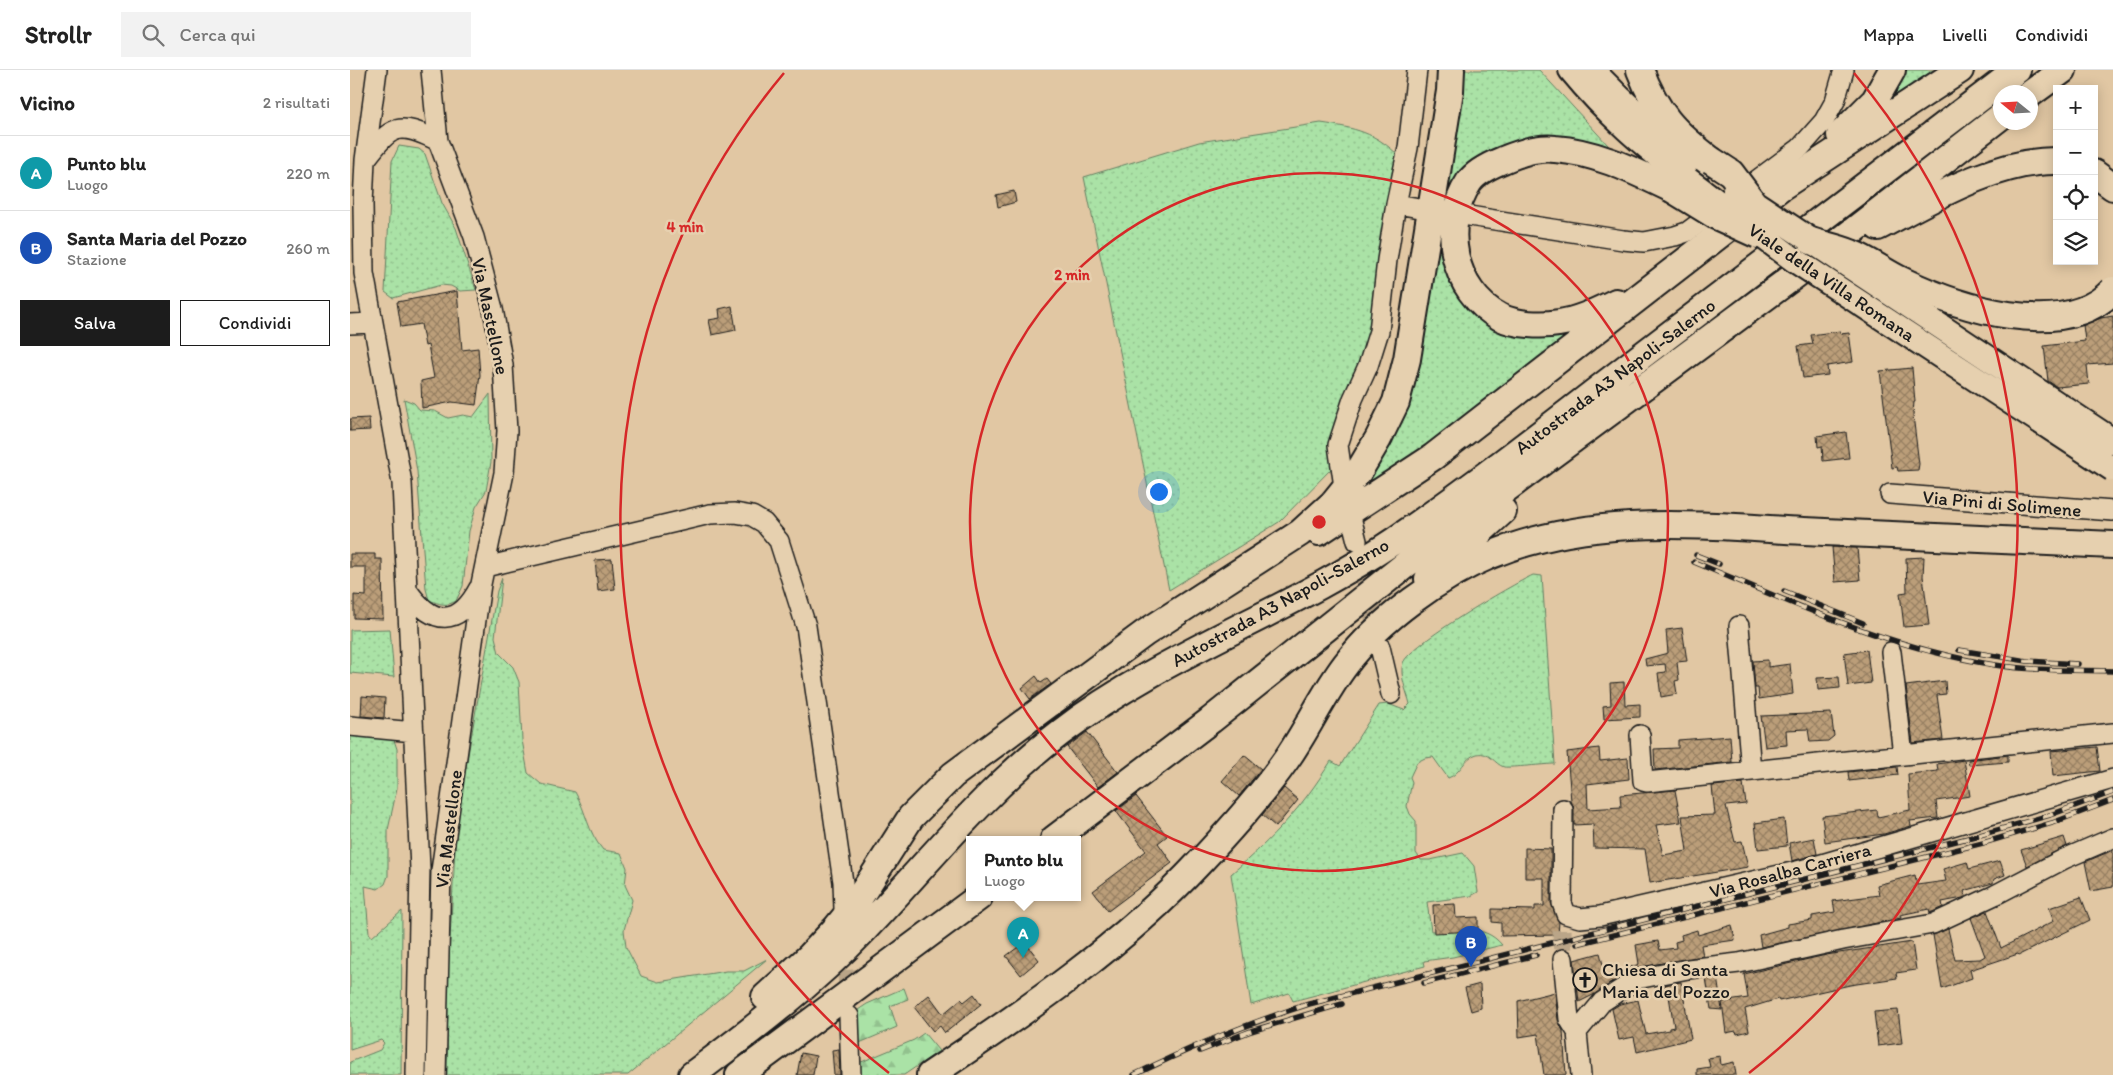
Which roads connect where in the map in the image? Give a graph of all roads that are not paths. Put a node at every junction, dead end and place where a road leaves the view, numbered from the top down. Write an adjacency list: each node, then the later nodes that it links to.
1 (377, 70): 16 (street, Via Mastellone)
2 (431, 70): 15 (street, Via Mastellone)
3 (1417, 70): 23 (street)
4 (1452, 70): 42 (highway)
5 (1571, 70): 18 (main road)
6 (1592, 70): 18 (main road)
7 (1640, 70): 18 (highway)
8 (1844, 70): 25 (street)
9 (1892, 70): 20 (highway)
10 (1960, 70): 20 (highway)
11 (2017, 70): 69 (highway, Autostrada A3 Napoli-Salerno)
12 (2063, 70): 13 (highway)
13 (2038, 88)
14 (1993, 122): 27 (highway, Autostrada A3 Napoli-Salerno)
15 (438, 142): 16 (street); 41 (street, Via Mastellone)
16 (365, 160): 30 (street, Via Mastellone)
17 (2051, 161): 27 (highway)
18 (1694, 174): 22 (highway, bridge); 26 (highway, bridge); 28 (highway)
19 (2097, 175): 21 (highway)
20 (1781, 187): 28 (highway)
21 (2113, 187)
22 (1752, 201): 27 (main road, Viale della Villa Romana, bridge)
23 (1396, 204): 24 (street); 35 (street)
24 (1420, 208)
25 (1463, 215)
26 (1758, 235): 34 (main road, Viale della Villa Romana, bridge)
27 (1814, 250): 29 (highway, bridge); 32 (highway, Autostrada A3 Napoli-Salerno); 33 (main road, Viale della Villa Romana, bridge)
28 (1662, 281): 42 (highway)
29 (2113, 290)
30 (373, 323): 31 (street); 43 (street, Via Mastellone)
31 (350, 324)
32 (1633, 395): 45 (highway); 56 (highway, Autostrada A3 Napoli-Salerno)
33 (2113, 441)
34 (2113, 469)
35 (1343, 480)
36 (1890, 494): 37 (street, Via Pini di Solimene)
37 (2113, 511)
38 (1352, 522): 39 (street)
39 (1357, 541)
40 (2113, 546): 45 (highway)
41 (483, 576): 43 (street, Via Mastellone); 59 (street, Via Mastellone); 61 (street)
42 (1215, 589): 68 (highway)
43 (408, 591): 49 (street, Via Mastellone)
44 (1739, 626): 53 (street)
45 (1375, 642): 47 (street); 63 (highway)
46 (1891, 652): 52 (street)
47 (1391, 694)
48 (350, 726): 49 (street)
49 (414, 732): 58 (street, Via Mastellone)
50 (2113, 733): 52 (street)
51 (1640, 735): 53 (street)
52 (1903, 755): 53 (street)
53 (1751, 771)
54 (2113, 780): 55 (street, Via Rosalba Carriera)
55 (1563, 809)
56 (1058, 836)
57 (2113, 838): 65 (street)
58 (420, 869): 59 (street); 66 (street, Via Mastellone)
59 (441, 871): 67 (street, Via Mastellone)
60 (973, 901): 70 (highway)
61 (844, 909)
62 (1564, 959): 65 (street)
63 (1058, 986): 72 (highway); 73 (highway)
64 (849, 1016): 71 (street)
65 (1577, 1032): 74 (street)
66 (416, 1075)
67 (436, 1075)
68 (674, 1075)
69 (692, 1075)
70 (739, 1075)
71 (851, 1075)
72 (930, 1075)
73 (956, 1075)
74 (1582, 1075)

